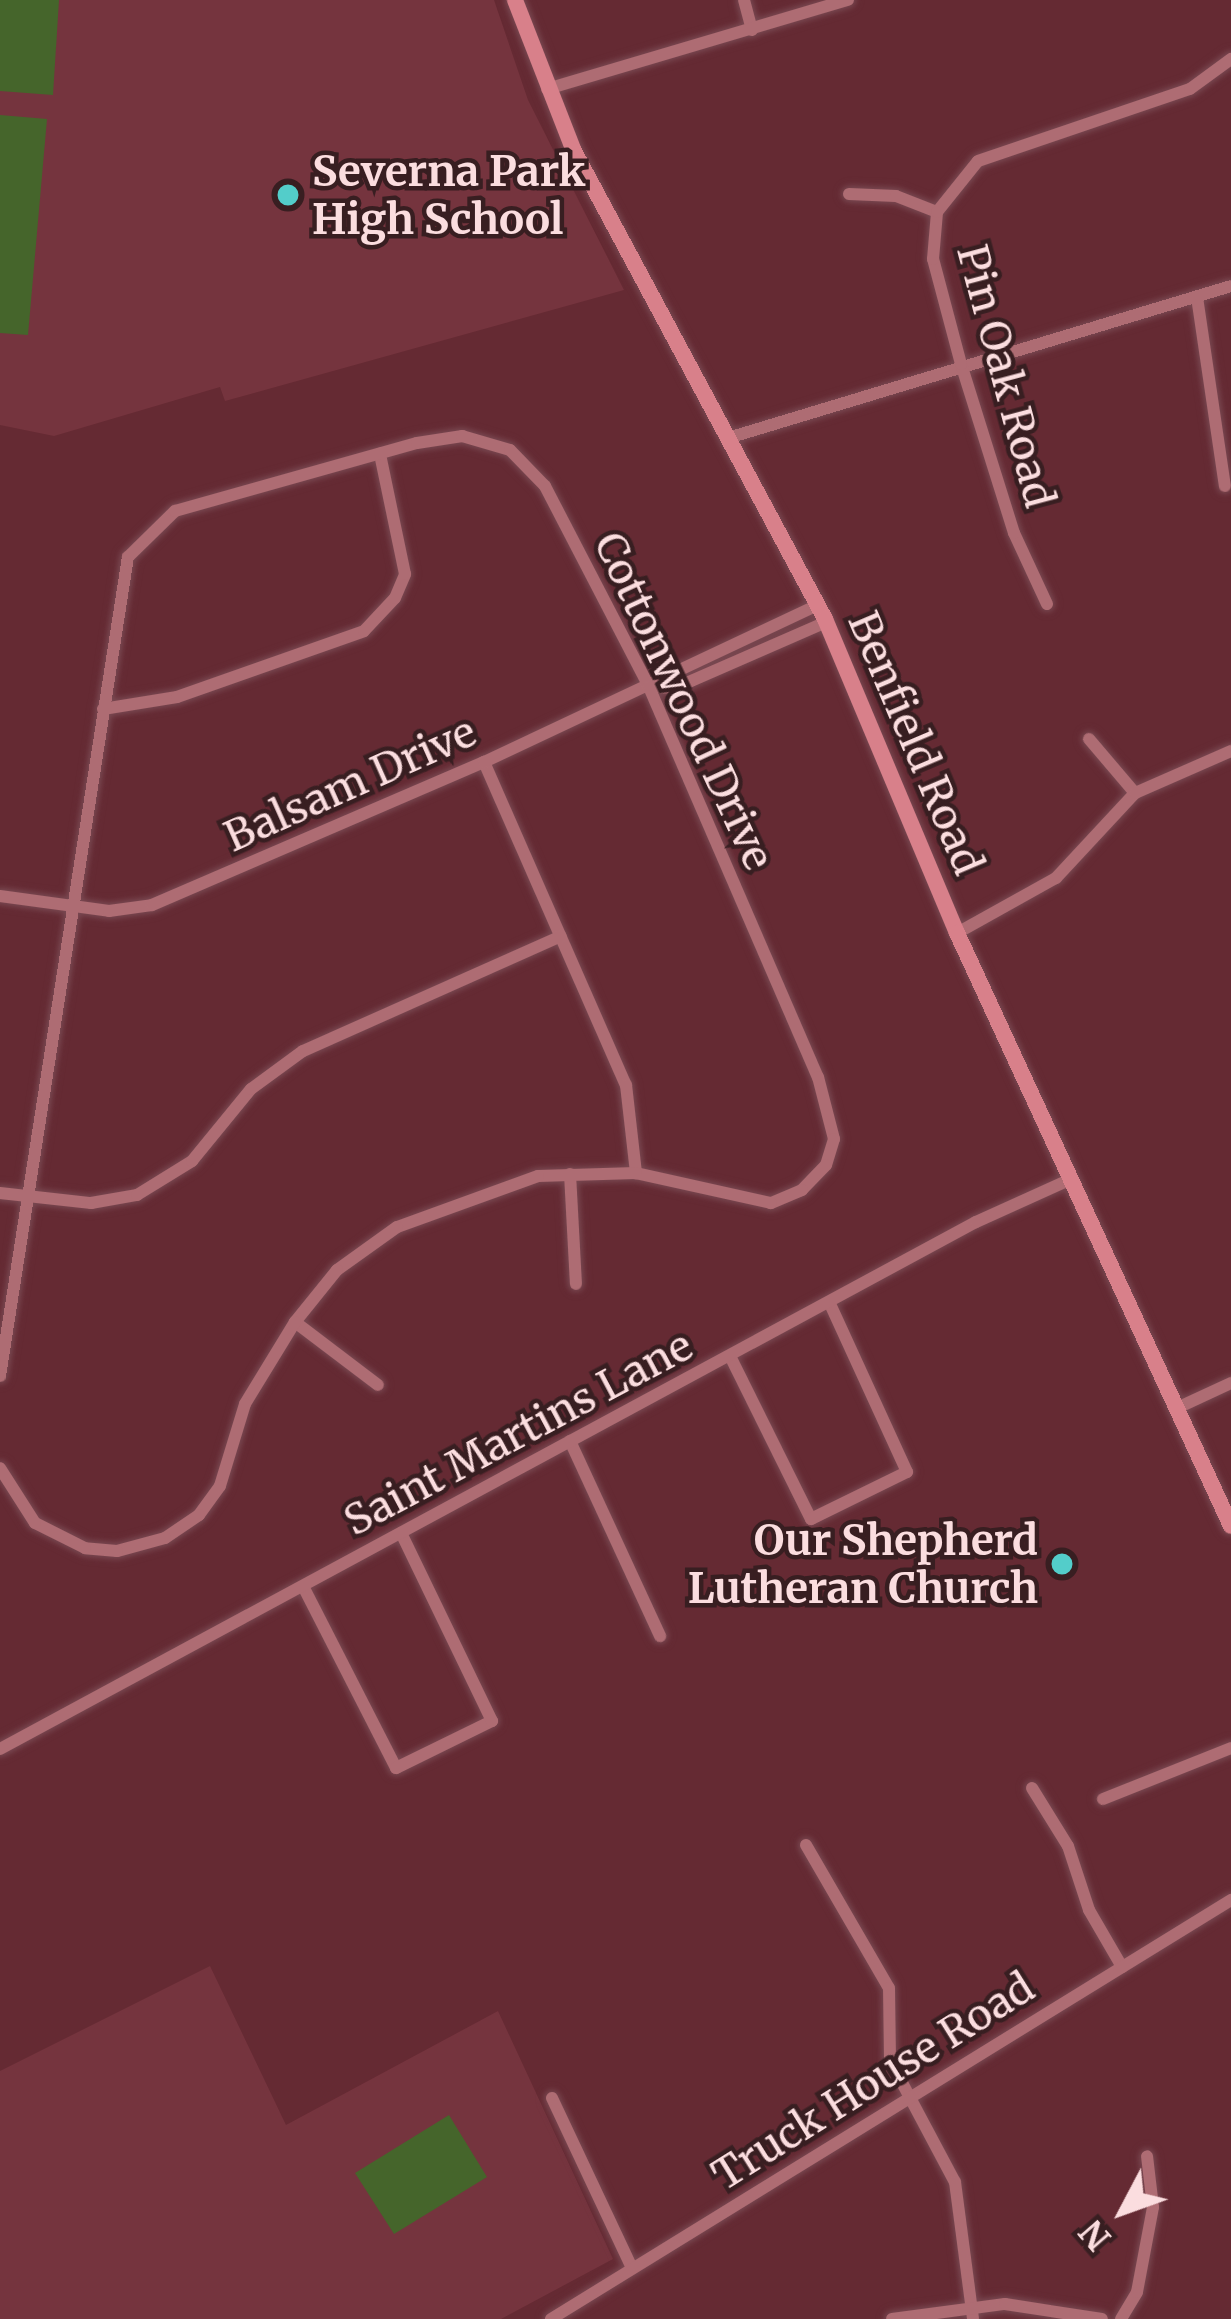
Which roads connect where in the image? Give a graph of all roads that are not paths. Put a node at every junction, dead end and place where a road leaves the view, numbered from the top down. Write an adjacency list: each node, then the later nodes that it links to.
1 (515, 0): 6 (main road, Benfield Road)
2 (743, 0): 4 (street)
3 (848, 0): 4 (street)
4 (752, 30): 6 (street)
5 (1231, 59): 8 (street, Pin Oak Road)
6 (547, 89): 12 (main road, Benfield Road)
7 (849, 194): 8 (street)
8 (938, 212): 11 (street, Pin Oak Road)
9 (1231, 286): 10 (street)
10 (1197, 297): 11 (street); 14 (street)
11 (961, 364): 12 (street); 15 (street, Pin Oak Road)
12 (728, 438): 16 (main road, Benfield Road)
13 (380, 454): 17 (street, Cottonwood Drive); 18 (street, Cottonwood Drive); 18 (street)
14 (1225, 486)
15 (1047, 604)
16 (822, 613): 17 (street, Balsam Drive); 25 (main road, Benfield Road)
17 (649, 687): 21 (street, Balsam Drive); 27 (street, Cottonwood Drive)
18 (103, 709): 24 (street, Cottonwood Drive)
19 (1089, 739): 22 (street)
20 (1231, 752): 22 (street)
21 (484, 762): 24 (street, Balsam Drive); 26 (street)
22 (1135, 793): 25 (street)
23 (0, 896): 24 (street, Balsam Drive)
24 (70, 905): 31 (street, Cottonwood Drive)
25 (957, 933): 29 (main road, Benfield Road)
26 (561, 936): 27 (street); 31 (street)
27 (636, 1173): 28 (street, Cottonwood Drive)
28 (570, 1174): 32 (street); 34 (street, Cottonwood Drive)
29 (1069, 1180): 33 (street, Saint Martins Lane); 39 (main road, Benfield Road)
30 (0, 1193): 31 (street)
31 (25, 1197): 36 (street, Cottonwood Drive)
32 (576, 1284)
33 (829, 1302): 35 (street, Saint Martins Lane); 35 (street)
34 (295, 1322): 38 (street); 41 (street, Cottonwood Drive)
35 (730, 1356): 40 (street, Saint Martins Lane)
36 (0, 1376)
37 (1231, 1383): 39 (street)
38 (378, 1385)
39 (1175, 1409): 42 (main road, Benfield Road)
40 (570, 1441): 43 (street, Saint Martins Lane); 45 (street)
41 (0, 1468)
42 (1231, 1525)
43 (401, 1533): 44 (street, Saint Martins Lane); 44 (street)
44 (304, 1588): 47 (street, Saint Martins Lane)
45 (660, 1636)
46 (1231, 1748): 49 (street)
47 (0, 1749)
48 (1032, 1788): 52 (street)
49 (1103, 1799)
50 (806, 1845): 54 (street)
51 (1231, 1900): 52 (street, Truck House Road)
52 (1122, 1967): 54 (street, Truck House Road)
53 (552, 2098): 56 (street)
54 (907, 2099): 56 (street, Truck House Road); 57 (street)
55 (1147, 2156): 61 (street)
56 (632, 2268): 58 (street, Truck House Road)
57 (972, 2313): 59 (street); 60 (street)
58 (551, 2319)
59 (892, 2319)
60 (1102, 2319)
61 (1121, 2319)

